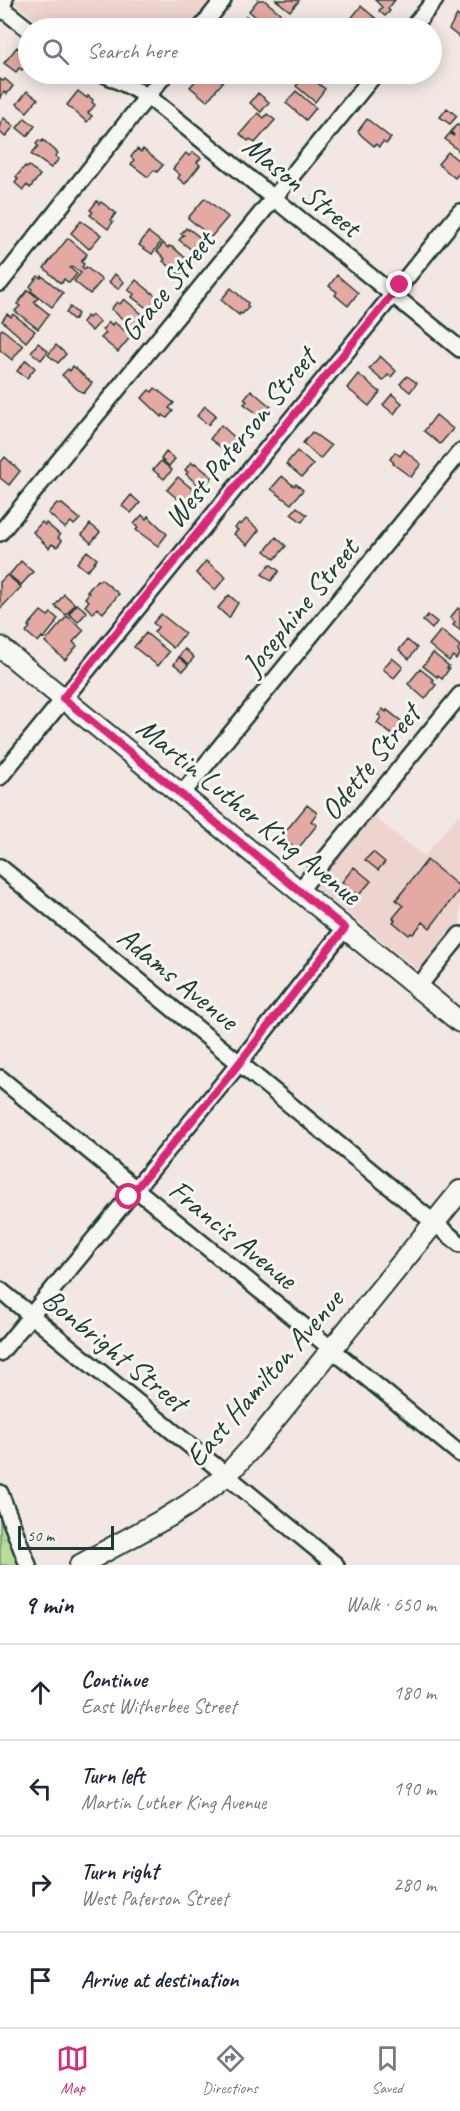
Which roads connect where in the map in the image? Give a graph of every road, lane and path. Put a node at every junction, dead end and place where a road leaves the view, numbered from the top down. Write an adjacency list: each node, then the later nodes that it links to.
1 (223, 0): 4 (street)
2 (435, 0): 5 (street)
3 (0, 7): 6 (street)
4 (209, 18)
5 (420, 18)
6 (18, 21)
7 (124, 84): 10 (street, Mason Street)
8 (157, 84): 10 (street)
9 (367, 84): 11 (street, Grace Street)
10 (147, 96): 11 (street, Mason Street); 13 (street)
11 (274, 198): 14 (street, Mason Street); 17 (street, Grace Street)
12 (460, 212): 14 (street, West Paterson Street)
13 (0, 283)
14 (393, 294): 15 (street, Mason Street); 20 (street, West Paterson Street)
15 (460, 349)
16 (460, 452): 22 (street, Josephine Street)
17 (0, 533)
18 (0, 647): 20 (street, Martin Luther King Avenue)
19 (460, 694): 24 (street, Odette Street)
20 (63, 698): 21 (street, West Paterson Street); 22 (street, Martin Luther King Avenue)
21 (0, 777)
22 (181, 795): 24 (street, Martin Luther King Avenue)
23 (0, 867): 29 (street, Adams Avenue)
24 (299, 891): 25 (street, Martin Luther King Avenue)
25 (345, 928): 27 (street, Martin Luther King Avenue); 29 (street)
26 (460, 935): 27 (street)
27 (417, 987): 28 (street, Martin Luther King Avenue)
28 (460, 1022)
29 (240, 1062): 31 (street); 33 (street, Adams Avenue)
30 (0, 1078): 31 (street, Francis Avenue)
31 (136, 1189): 36 (street); 37 (street, Francis Avenue)
32 (460, 1191): 33 (street, East Hamilton Avenue)
33 (434, 1224): 34 (street, Adams Avenue); 37 (street, East Hamilton Avenue)
34 (460, 1244)
35 (0, 1290): 36 (street, Bonbright Street)
36 (32, 1316): 38 (street); 40 (street, Bonbright Street)
37 (332, 1349): 39 (street, Francis Avenue); 40 (street, East Hamilton Avenue)
38 (0, 1353)
39 (460, 1454)
40 (227, 1475): 43 (street, East Hamilton Avenue); 44 (street, Bonbright Street)
41 (0, 1493): 42 (street)
42 (28, 1565)
43 (80, 1565)
44 (336, 1565)

